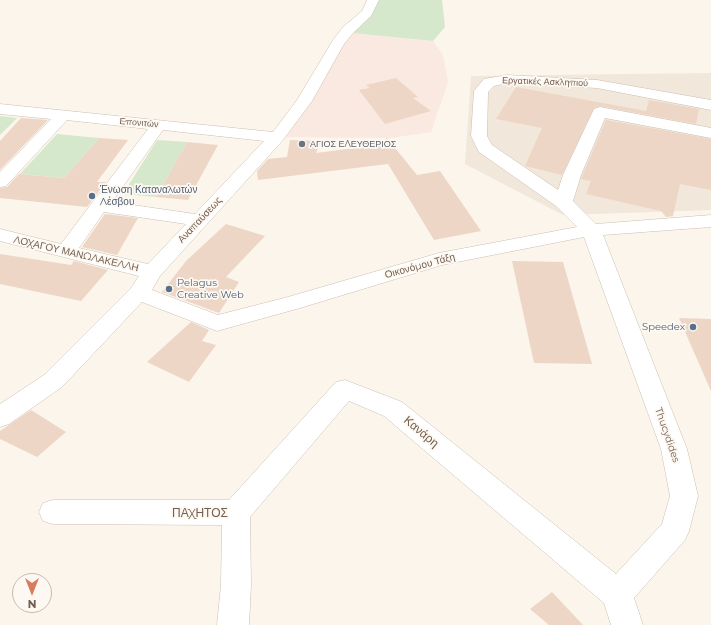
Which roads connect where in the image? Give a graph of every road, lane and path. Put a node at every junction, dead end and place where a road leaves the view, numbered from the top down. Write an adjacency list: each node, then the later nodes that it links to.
1 (373, 0): 9 (street, Αναπαύσεως)
2 (614, 88): 3 (street, Εργατικές Ασκληπιού); 5 (street); 11 (street, Εργατικές Ασκληπιού)
3 (711, 105)
4 (0, 109): 6 (street, Επονιτών)
5 (600, 112): 8 (street); 11 (street)
6 (62, 116): 7 (street, Επονιτών); 10 (street)
7 (159, 125): 9 (street, Επονιτών); 12 (street)
8 (711, 133)
9 (277, 137): 13 (street, Αναπαύσεως)
10 (2, 179)
11 (563, 202): 15 (street, Εργατικές Ασκληπιού)
12 (100, 206): 13 (street); 17 (street)
13 (200, 220): 18 (street, Αναπαύσεως)
14 (711, 221): 15 (street, Οικονόμου Τάξη)
15 (592, 230): 19 (street, Οικονόμου Τάξη); 23 (street, Thucydides)
16 (0, 236): 17 (street, ΛΟΧΑΓΟΥ ΜΑΝΩΛΑΚΕΛΛΗ)
17 (66, 251): 18 (street, ΛΟΧΑΓΟΥ ΜΑΝΩΛΑΚΕΛΛΗ)
18 (152, 272): 19 (street, Αναπαύσεως)
19 (139, 293): 20 (street, Αναπαύσεως)
20 (0, 417)
21 (52, 512): 22 (street, ΠΑΧΗΤΟΣ)
22 (236, 513): 23 (street, Κανάρη); 24 (street, ΠΑΧΗΤΟΣ)
23 (617, 594): 25 (street)
24 (233, 625)
25 (627, 625)

